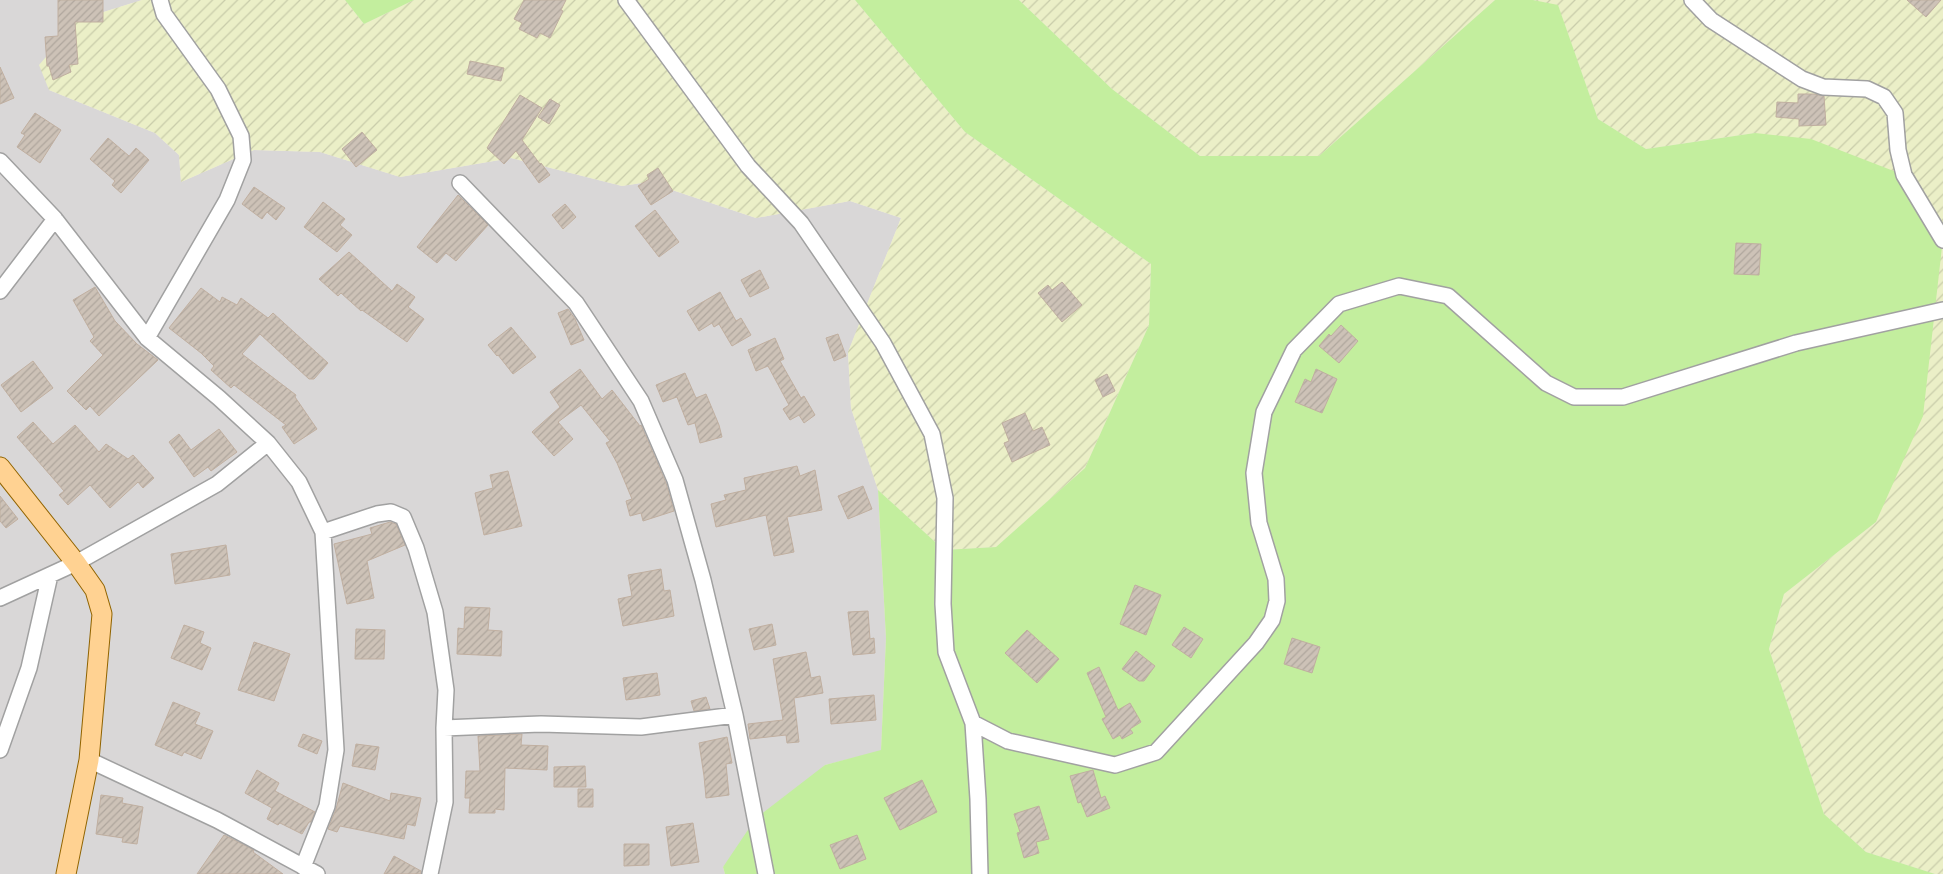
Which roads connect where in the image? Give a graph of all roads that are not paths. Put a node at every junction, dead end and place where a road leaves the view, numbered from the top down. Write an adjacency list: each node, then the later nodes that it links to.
1 (160, 0): 10 (street)
2 (626, 0): 18 (street)
3 (1692, 0): 7 (street)
4 (0, 161): 6 (street)
5 (460, 183): 17 (street)
6 (55, 219): 8 (street); 10 (street)
7 (1943, 240)
8 (0, 291)
9 (1943, 310): 18 (street)
10 (147, 338): 11 (street)
11 (268, 443): 13 (street); 14 (street)
12 (0, 467): 14 (main road)
13 (324, 532): 19 (street); 22 (street)
14 (76, 563): 15 (street); 21 (main road)
15 (50, 575): 16 (street); 20 (street)
16 (0, 598)
17 (735, 715): 19 (street); 26 (street)
18 (972, 723): 27 (street)
19 (444, 728): 25 (street)
20 (0, 750)
21 (89, 760): 22 (street); 23 (main road)
22 (303, 867): 24 (street)
23 (66, 874)
24 (317, 874)
25 (430, 874)
26 (766, 874)
27 (980, 874)

